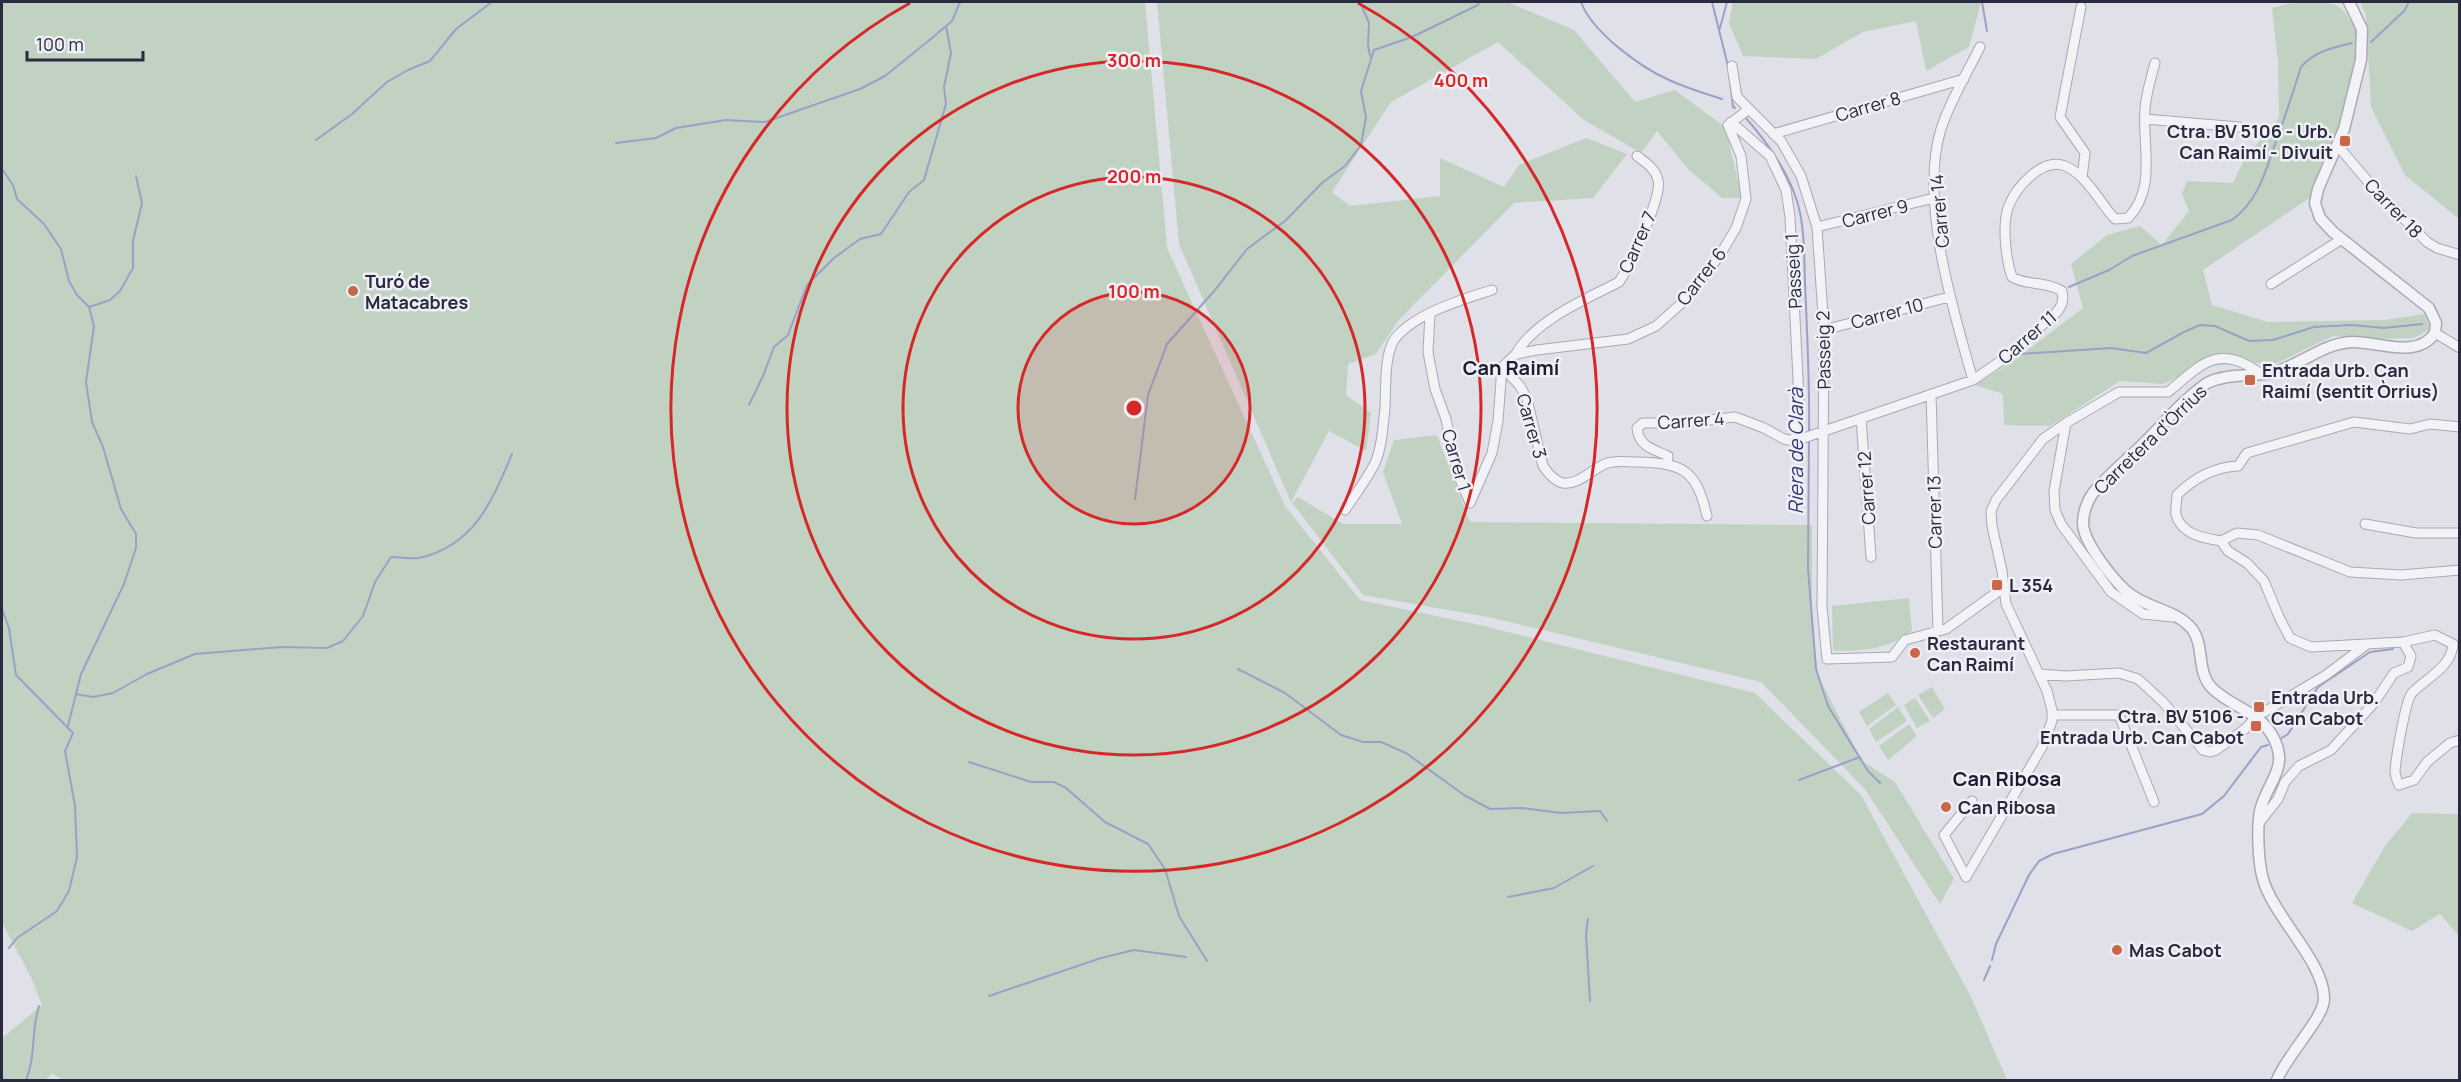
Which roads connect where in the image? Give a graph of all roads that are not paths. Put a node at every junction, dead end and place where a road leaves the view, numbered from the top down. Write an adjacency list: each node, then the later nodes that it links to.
1 (2349, 2): 12 (street)
2 (2081, 8): 14 (street)
3 (1980, 47): 6 (street, Carrer 14)
4 (2155, 63): 8 (street, Carrer 11)
5 (1731, 66): 7 (street, Passeig 2)
6 (1964, 79): 11 (street, Carrer 8); 15 (street, Carrer 14)
7 (1749, 109): 9 (street); 11 (street, Passeig 2)
8 (2145, 119): 10 (street); 14 (street, Carrer 11)
9 (1731, 122): 26 (street, Carrer 6); 35 (street, Passeig 1)
10 (2239, 127)
11 (1773, 134): 16 (street, Passeig 2)
12 (2338, 146): 17 (street); 18 (street, Carrer 18)
13 (1637, 156): 26 (street, Carrer 7)
14 (2082, 178): 29 (street, Carrer 11)
15 (1934, 198): 16 (street, Carrer 9); 21 (street, Carrer 14)
16 (1817, 227): 23 (street, Passeig 2)
17 (2342, 239): 19 (street); 24 (street)
18 (2460, 255)
19 (2271, 284)
20 (1492, 290): 22 (street)
21 (1949, 297): 23 (street, Carrer 10); 29 (street, Carrer 14)
22 (1430, 314): 27 (street, Carrer 1); 37 (street)
23 (1824, 330): 34 (street, Passeig 2)
24 (2435, 333): 25 (street); 28 (street, Carretera d'Òrrius)
25 (2460, 348)
26 (1516, 354): 27 (street)
27 (1502, 367): 36 (street, Carrer 3)
28 (2260, 374): 32 (street); 45 (street, Carretera d'Òrrius)
29 (1973, 380): 30 (street, Carrer 11)
30 (1931, 394): 31 (street, Carrer 11); 46 (street, Carrer 13)
31 (1861, 418): 34 (street, Carrer 11); 42 (street, Carrer 12)
32 (2066, 423): 44 (street); 45 (street)
33 (2460, 427): 41 (street)
34 (1824, 430): 35 (street, Carrer 11); 46 (street, Passeig 2)
35 (1795, 441): 36 (street, Carrer 4)
36 (1667, 464): 38 (street, Carrer 3)
37 (1345, 510)
38 (1707, 516)
39 (2366, 524): 40 (street)
40 (2460, 533)
41 (2221, 541): 43 (street); 48 (street)
42 (1871, 558)
43 (2460, 570)
44 (2003, 588): 46 (street); 49 (street)
45 (2176, 617): 51 (street, Carretera d'Òrrius)
46 (1938, 630)
47 (2403, 642): 48 (street); 52 (street); 55 (street)
48 (2366, 645): 51 (street)
49 (2040, 674): 50 (street); 51 (street)
50 (2052, 715): 53 (street); 54 (street)
51 (2256, 717): 55 (street, Carretera d'Òrrius)
52 (2460, 740)
53 (1972, 801)
54 (2154, 802)
55 (2259, 823): 56 (street, Carretera d'Òrrius)
56 (2277, 1080)

